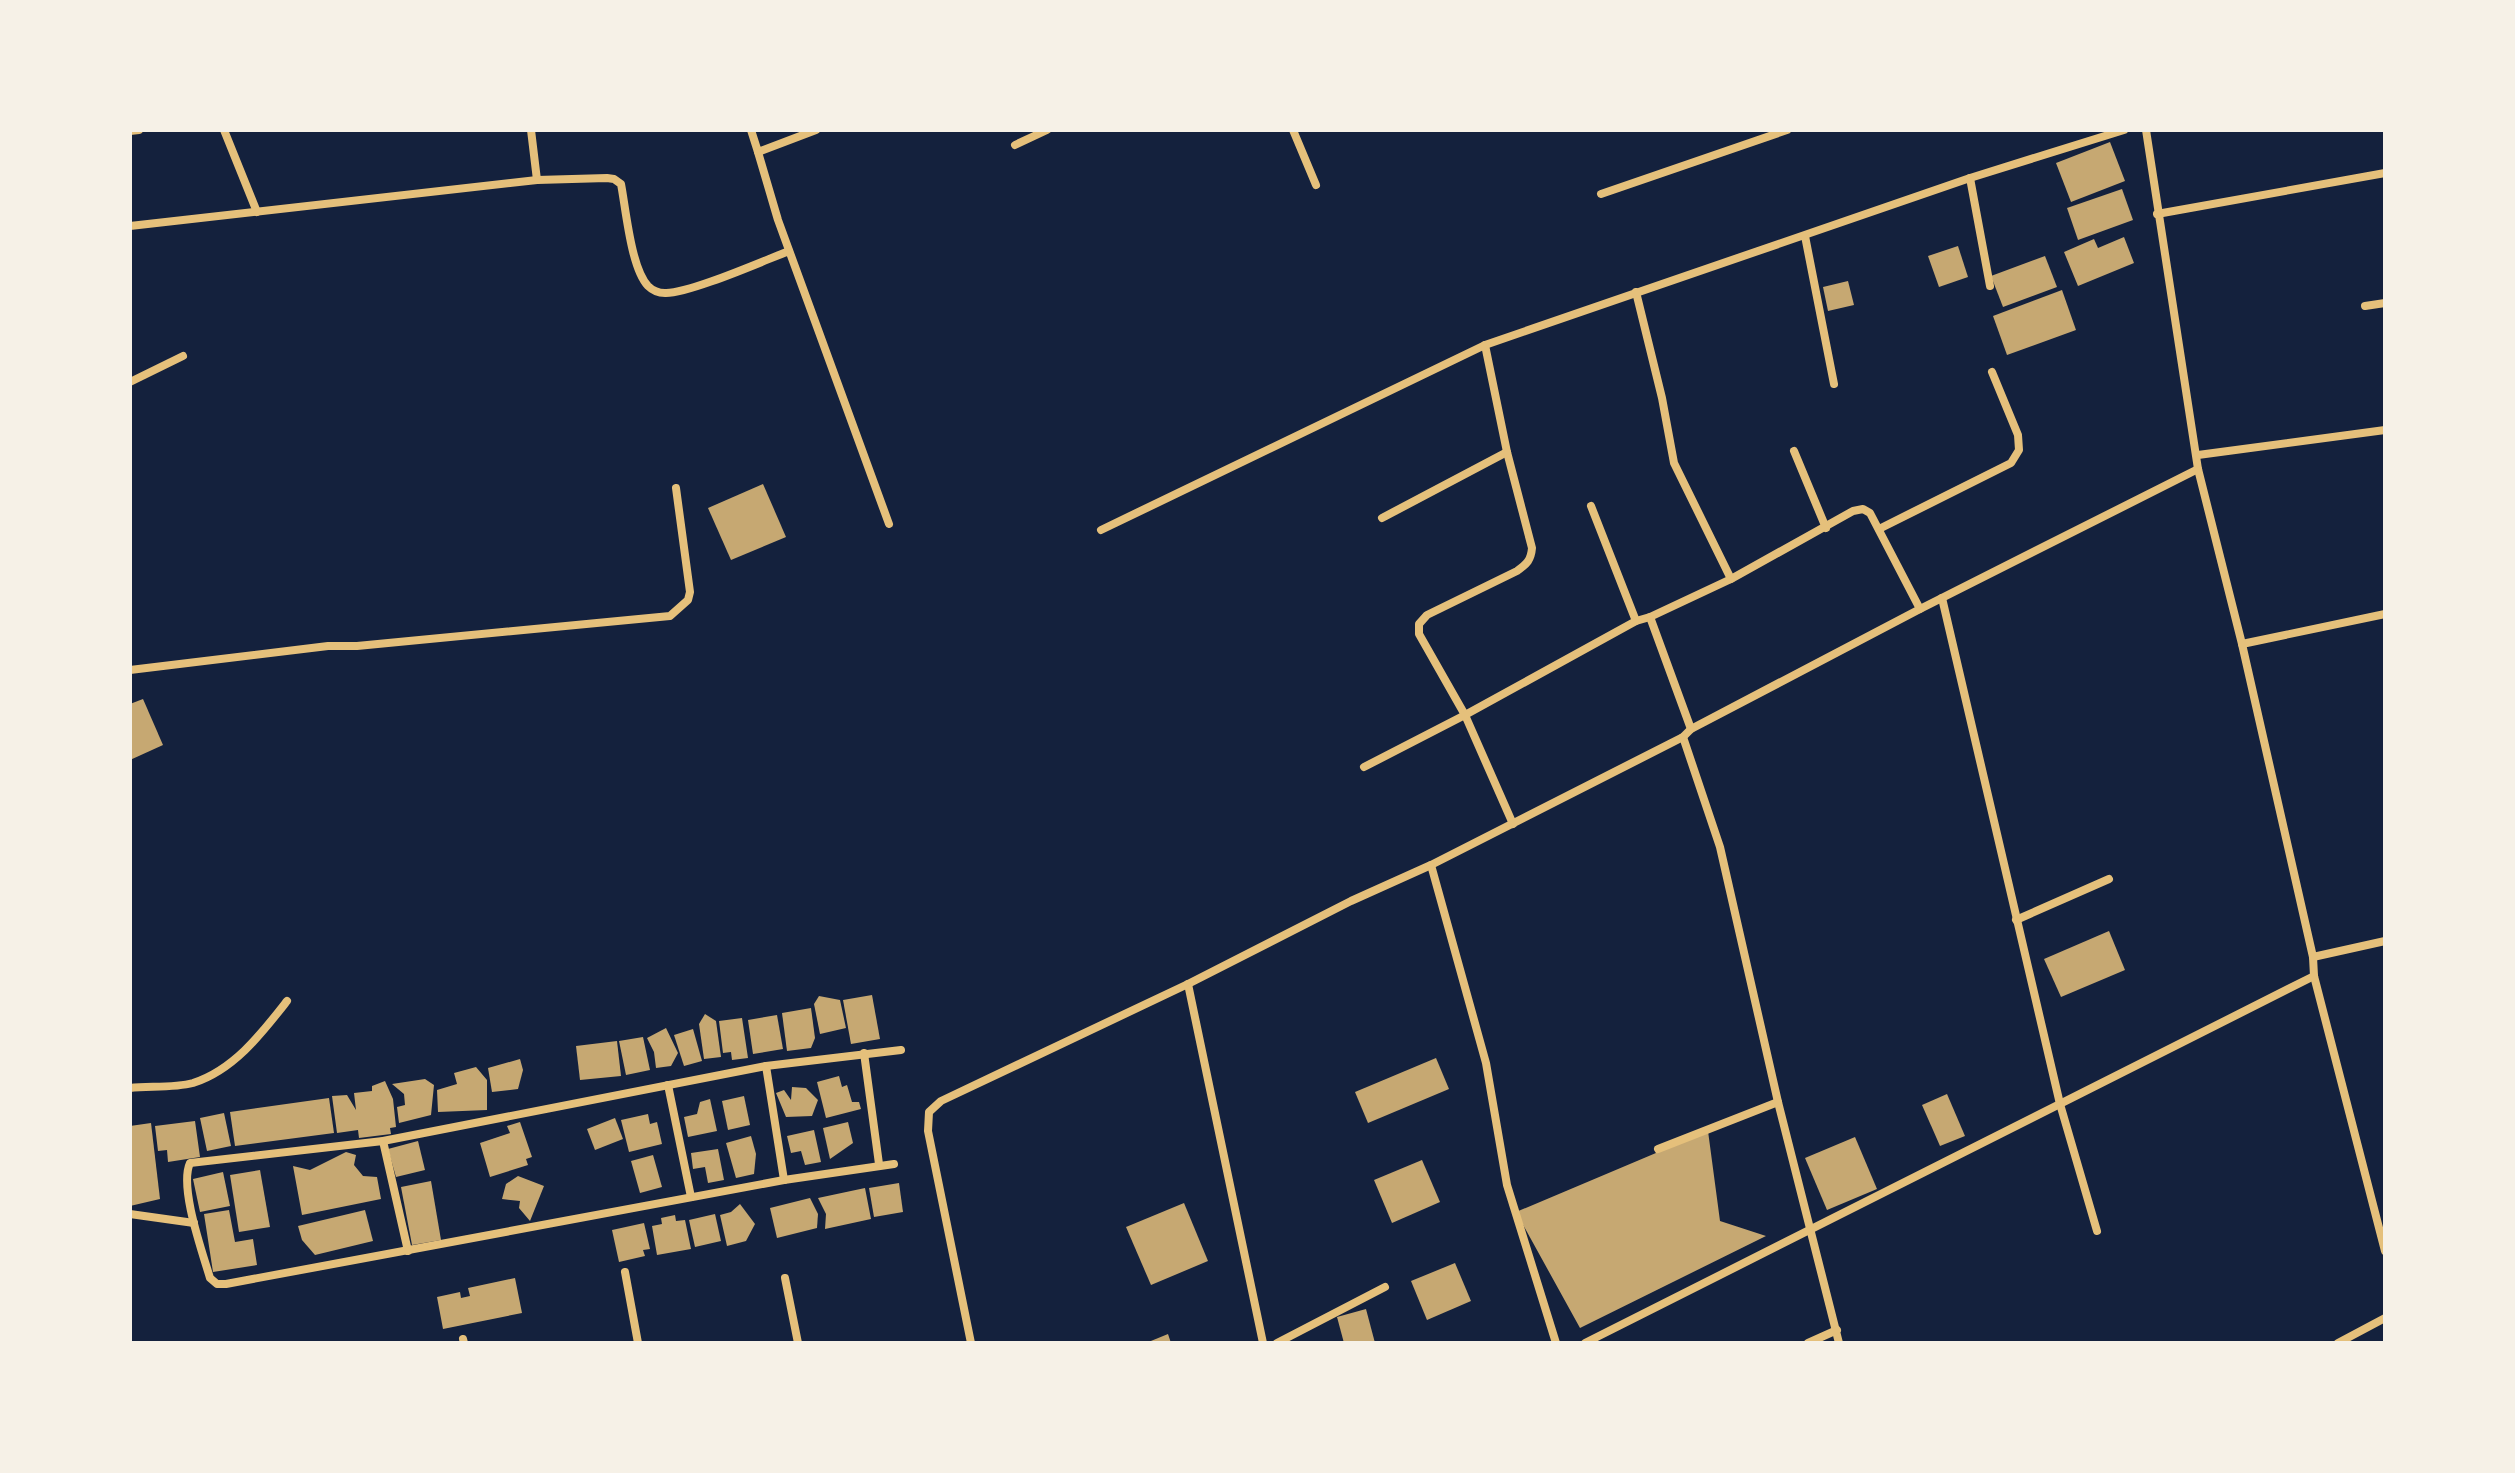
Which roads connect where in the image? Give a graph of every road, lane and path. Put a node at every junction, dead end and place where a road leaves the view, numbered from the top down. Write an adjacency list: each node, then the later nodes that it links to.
1 (139, 130): 11 (street)
2 (224, 130): 19 (street)
3 (531, 130): 16 (street)
4 (751, 130): 13 (street)
5 (816, 130): 13 (street)
6 (1047, 130): 12 (street)
7 (1293, 130): 17 (street)
8 (1786, 130): 18 (street)
9 (2124, 130): 15 (street)
10 (2146, 130): 20 (street)
11 (130, 131)
12 (1015, 145)
13 (758, 152): 23 (street)
14 (2385, 173): 20 (street)
15 (1970, 178): 22 (street); 24 (street)
16 (537, 180): 19 (street); 23 (street)
17 (1316, 185)
18 (1601, 194)
19 (257, 212): 21 (street)
20 (2157, 214): 36 (street)
21 (130, 226)
22 (1805, 236): 25 (street); 32 (street)
23 (789, 251): 41 (street)
24 (1990, 286)
25 (1636, 292): 28 (street); 45 (street)
26 (2385, 303): 27 (street)
27 (2365, 306)
28 (1485, 345): 35 (street); 44 (street)
29 (183, 356): 31 (street)
30 (1992, 372): 43 (street)
31 (130, 382)
32 (1834, 384)
33 (2385, 430): 36 (street)
34 (1794, 451): 42 (street)
35 (1507, 452): 40 (street); 53 (street)
36 (2198, 455): 37 (street)
37 (2198, 469): 46 (street); 51 (street)
38 (676, 488): 52 (street)
39 (1591, 506): 50 (street)
40 (1382, 518)
41 (889, 524)
42 (1826, 528): 43 (street); 45 (street)
43 (1879, 529): 47 (street)
44 (1101, 530)
45 (1731, 579): 49 (street)
46 (1942, 598): 47 (street); 60 (street)
47 (1920, 609): 54 (street)
48 (2385, 614): 51 (street)
49 (1650, 617): 50 (street); 54 (street)
50 (1636, 621): 53 (street)
51 (2242, 644): 62 (street)
52 (130, 670)
53 (1465, 715): 56 (street); 57 (street)
54 (1691, 729): 55 (street)
55 (1683, 737): 57 (street); 71 (street)
56 (1364, 767)
57 (1513, 824): 58 (street)
58 (1431, 865): 64 (street); 95 (street)
59 (2109, 879): 60 (street)
60 (2016, 920): 72 (street)
61 (2385, 941): 62 (street)
62 (2313, 957): 63 (street)
63 (2314, 976): 72 (street); 84 (street)
64 (1188, 984): 92 (street); 93 (street)
65 (287, 1001): 70 (street)
66 (901, 1050): 67 (street)
67 (864, 1053): 68 (street); 75 (street)
68 (766, 1066): 69 (street); 77 (street)
69 (668, 1085): 73 (street); 78 (street)
70 (130, 1088)
71 (1778, 1102): 74 (street); 81 (street)
72 (2060, 1104): 81 (street); 82 (street)
73 (383, 1141): 80 (street); 83 (street)
74 (1658, 1149)
75 (879, 1164): 76 (street); 77 (street)
76 (894, 1164)
77 (784, 1180): 78 (street)
78 (691, 1197): 83 (street)
79 (130, 1214): 80 (street)
80 (194, 1223): 83 (street)
81 (1812, 1229): 89 (street); 96 (street)
82 (2097, 1231)
83 (408, 1251)
84 (2385, 1251)
85 (625, 1272): 90 (street)
86 (785, 1278): 91 (street)
87 (1385, 1287): 94 (street)
88 (2385, 1318): 99 (street)
89 (1837, 1330): 97 (street); 98 (street)
90 (638, 1343)
91 (798, 1343)
92 (971, 1343)
93 (1263, 1343)
94 (1277, 1343)
95 (1556, 1343)
96 (1585, 1343)
97 (1808, 1343)
98 (1839, 1343)
99 (2338, 1343)

